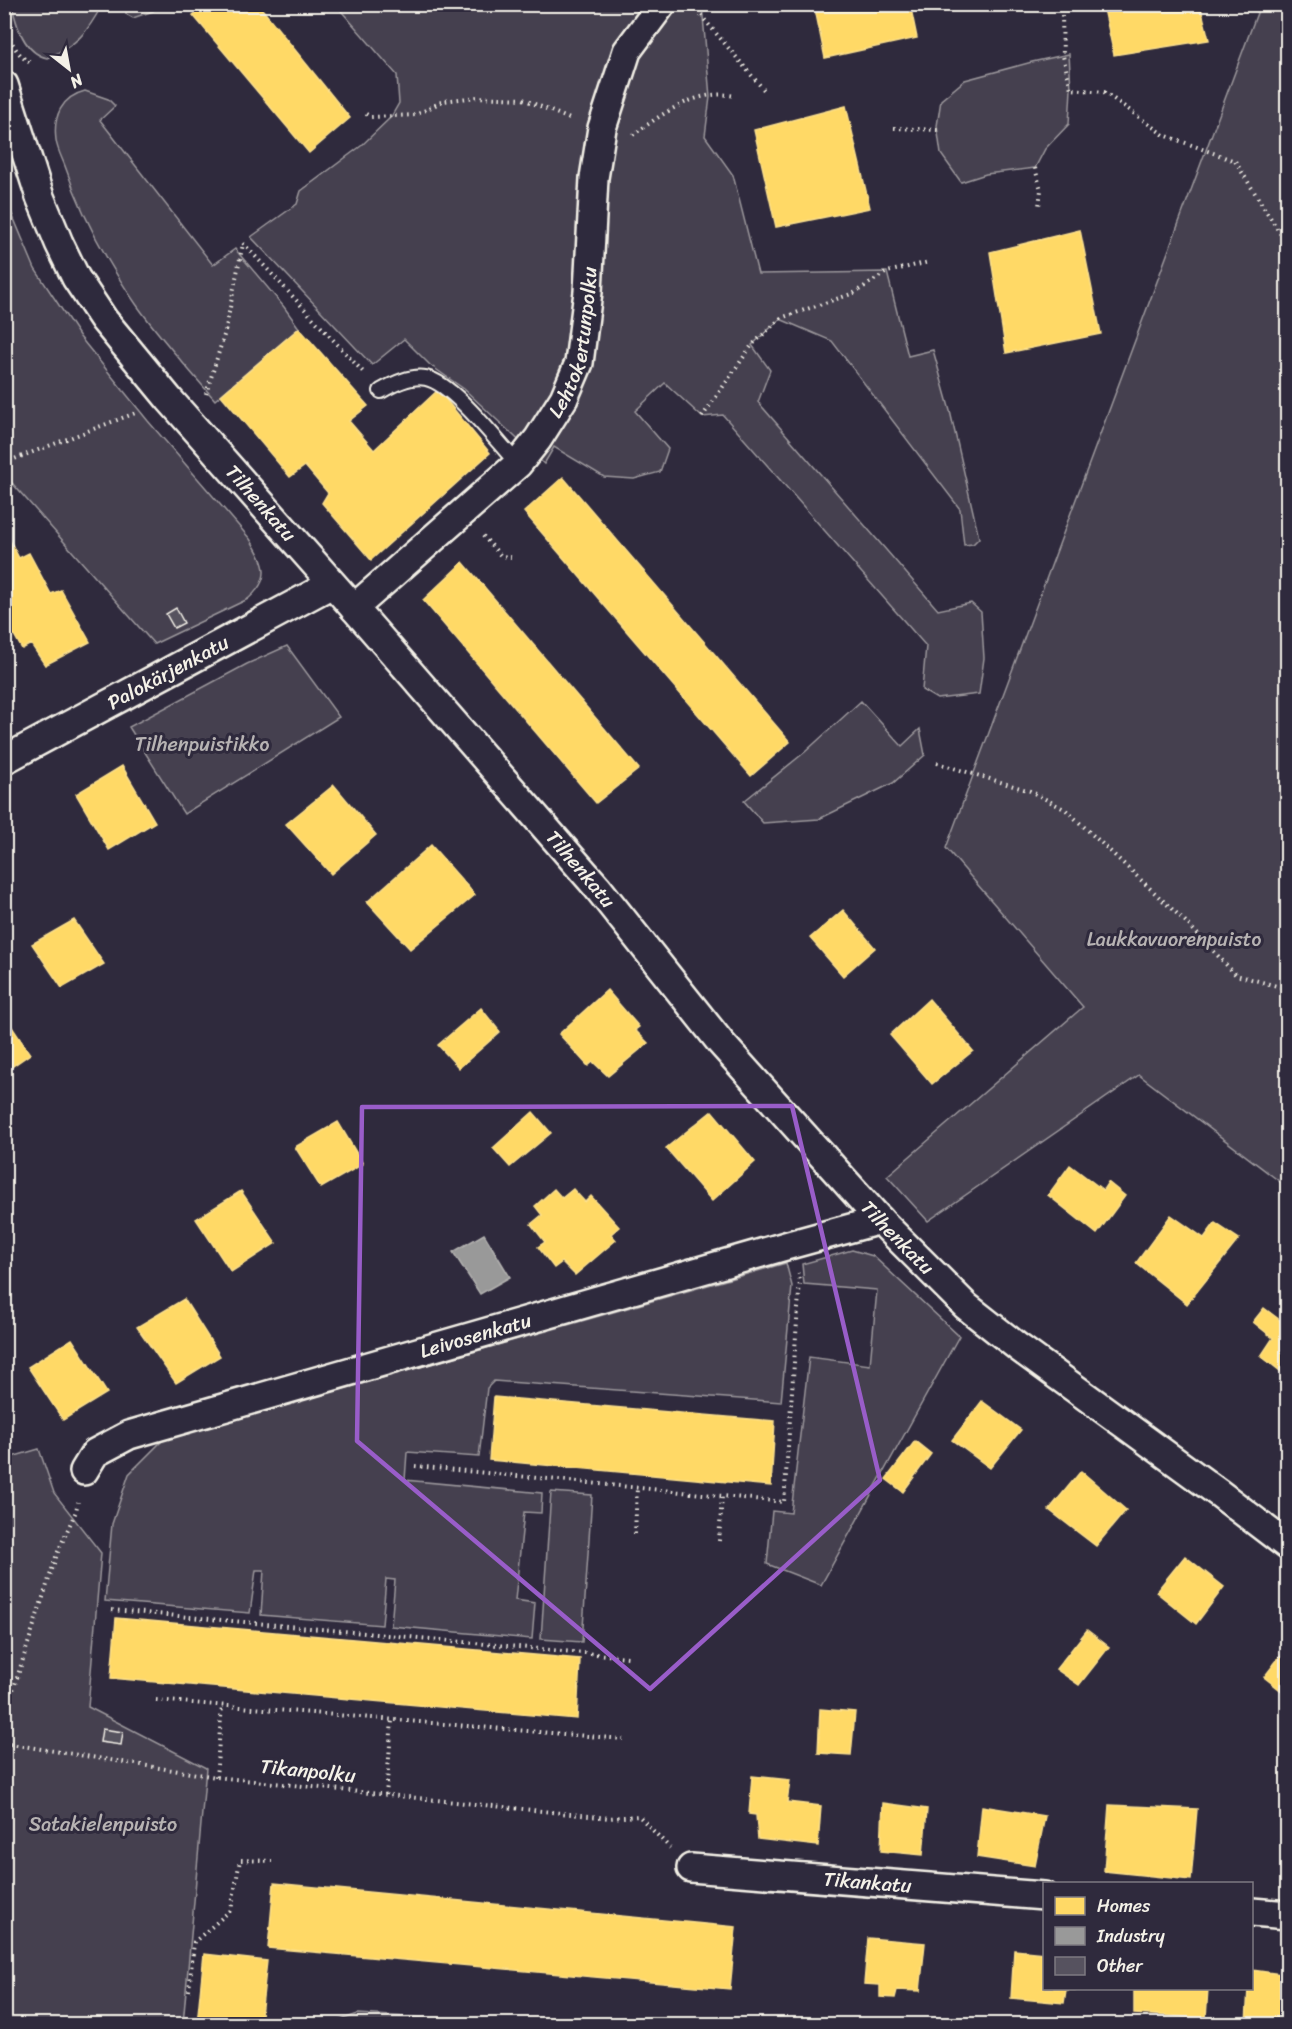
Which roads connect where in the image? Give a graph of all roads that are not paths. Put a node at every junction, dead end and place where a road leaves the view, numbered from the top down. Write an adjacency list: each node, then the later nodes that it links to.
1 (662, 4): 4 (street, Lehtokertunpolku)
2 (4, 84): 5 (street, Tilhenkatu)
3 (381, 391): 4 (lane)
4 (518, 464): 6 (street, Lehtokertunpolku)
5 (332, 584): 6 (street, Tilhenkatu); 7 (street, Palokärjenkatu)
6 (354, 608): 8 (street, Tilhenkatu)
7 (4, 760)
8 (880, 1220): 9 (street, Leivosenkatu); 10 (street, Tilhenkatu)
9 (84, 1471)
10 (1287, 1546)
11 (691, 1868): 12 (street, Tikankatu)
12 (1043, 1896)
13 (1253, 1912): 14 (street)
14 (1287, 1915)

